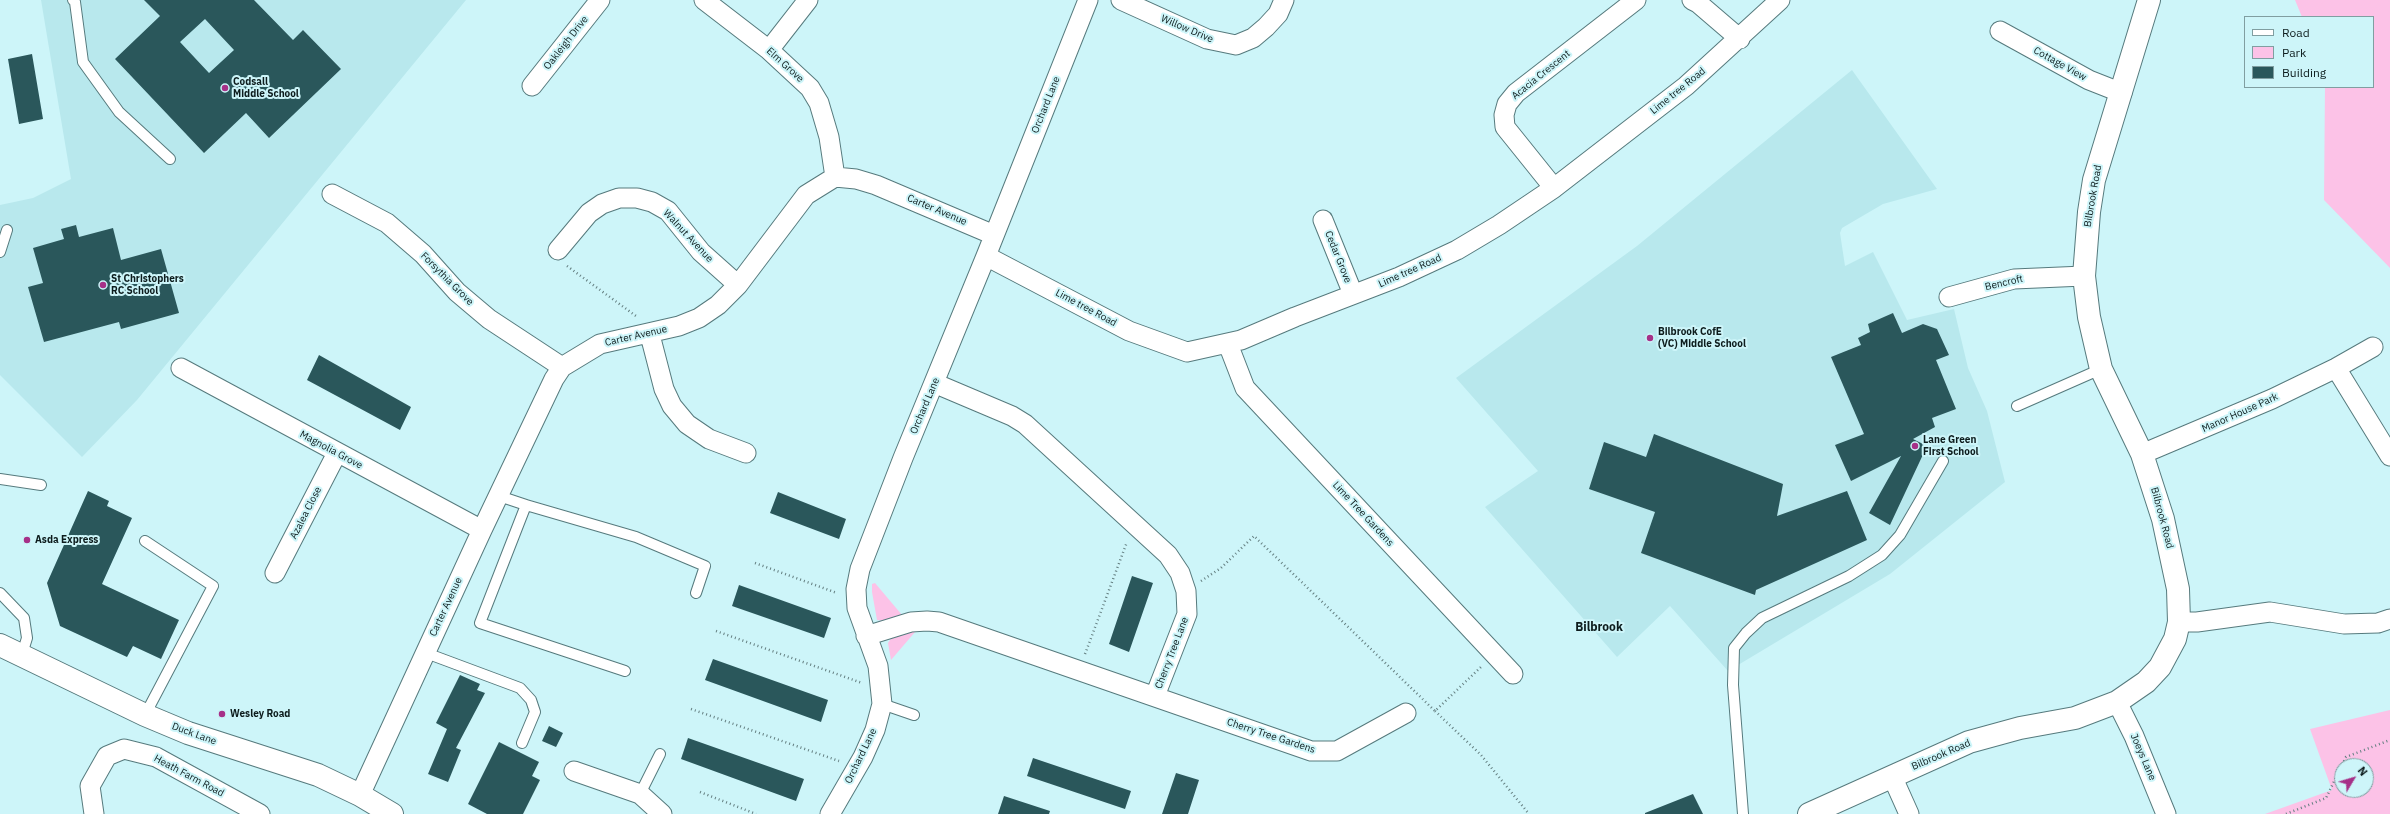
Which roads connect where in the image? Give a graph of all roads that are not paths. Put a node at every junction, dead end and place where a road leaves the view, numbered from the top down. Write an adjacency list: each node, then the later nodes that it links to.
1 (73, 0): 17 (lane)
2 (600, 0): 15 (street, Oakleigh Drive)
3 (704, 0): 14 (street, Elm Grove)
4 (808, 0): 14 (street)
5 (1088, 0): 23 (street, Orchard Lane)
6 (1121, 0): 7 (street, Willow Drive)
7 (1284, 0)
8 (1636, 0): 19 (street, Acacia Crescent)
9 (1692, 0): 13 (street)
10 (1780, 0): 13 (street, Lime tree Road)
11 (2149, 0): 16 (street, Bilbrook Road)
12 (2000, 31): 16 (street, Cottage View)
13 (1740, 39): 19 (street, Lime tree Road)
14 (769, 50): 18 (street, Elm Grove)
15 (532, 86)
16 (2122, 93): 27 (street, Bilbrook Road)
17 (170, 159)
18 (835, 177): 23 (street, Carter Avenue); 28 (street, Carter Avenue)
19 (1554, 188): 29 (street, Lime tree Road)
20 (332, 194): 34 (street, Forsythia Grove)
21 (1324, 220): 29 (street, Cedar Grove)
22 (7, 230): 25 (lane)
23 (994, 234): 26 (street, Orchard Lane)
24 (558, 250): 28 (street, Walnut Avenue)
25 (0, 252)
26 (986, 256): 32 (street, Lime tree Road); 38 (street, Orchard Lane)
27 (2084, 276): 30 (street, Bencroft); 37 (street, Bilbrook Road)
28 (738, 285): 31 (street, Carter Avenue)
29 (1353, 294): 32 (street, Lime tree Road)
30 (1949, 297)
31 (650, 335): 34 (street, Carter Avenue); 41 (street)
32 (1228, 344): 61 (street, Lime Tree Gardens)
33 (2374, 347): 36 (street, Manor House Park)
34 (562, 367): 47 (street, Carter Avenue)
35 (181, 368): 40 (street, Magnolia Grove)
36 (2336, 368): 42 (street, Manor House Park); 43 (street)
37 (2102, 369): 39 (lane); 42 (street, Bilbrook Road)
38 (934, 383): 56 (street, Orchard Lane); 62 (street, Cherry Tree Lane)
39 (2017, 406)
40 (337, 453): 49 (street, Magnolia Grove); 51 (street, Azalea Close)
41 (746, 453)
42 (2142, 454): 55 (street, Bilbrook Road)
43 (2390, 456)
44 (1943, 461): 79 (lane)
45 (0, 479): 46 (lane)
46 (41, 485)
47 (499, 496): 48 (lane); 49 (street, Carter Avenue)
48 (526, 505): 53 (lane); 60 (lane)
49 (482, 530): 58 (street, Carter Avenue)
50 (146, 542): 66 (lane)
51 (275, 573)
52 (0, 593): 59 (lane)
53 (696, 593)
54 (2390, 619): 55 (street)
55 (2179, 622): 63 (street, Bilbrook Road)
56 (866, 636): 62 (street, Cherry Tree Lane); 64 (street, Orchard Lane)
57 (0, 645): 59 (street, Duck Lane)
58 (426, 653): 68 (lane); 73 (street, Carter Avenue)
59 (22, 654): 66 (street, Duck Lane)
60 (625, 671)
61 (1513, 674)
62 (1155, 696): 65 (street, Cherry Tree Gardens)
63 (2117, 702): 71 (street, Bilbrook Road); 82 (street, Joeys Lane)
64 (882, 704): 67 (lane); 78 (street, Orchard Lane)
65 (1406, 713)
66 (145, 715): 73 (street, Duck Lane)
67 (914, 715)
68 (522, 743)
69 (660, 754): 72 (lane)
70 (574, 771): 72 (street)
71 (1892, 776): 80 (street, Bilbrook Road); 81 (street)
72 (640, 794): 77 (street)
73 (360, 795): 76 (street, Duck Lane)
74 (94, 814): 75 (street, Heath Farm Road)
75 (260, 814)
76 (392, 814)
77 (662, 814)
78 (830, 814)
79 (1743, 814)
80 (1809, 814)
81 (1909, 814)
82 (2166, 814)

